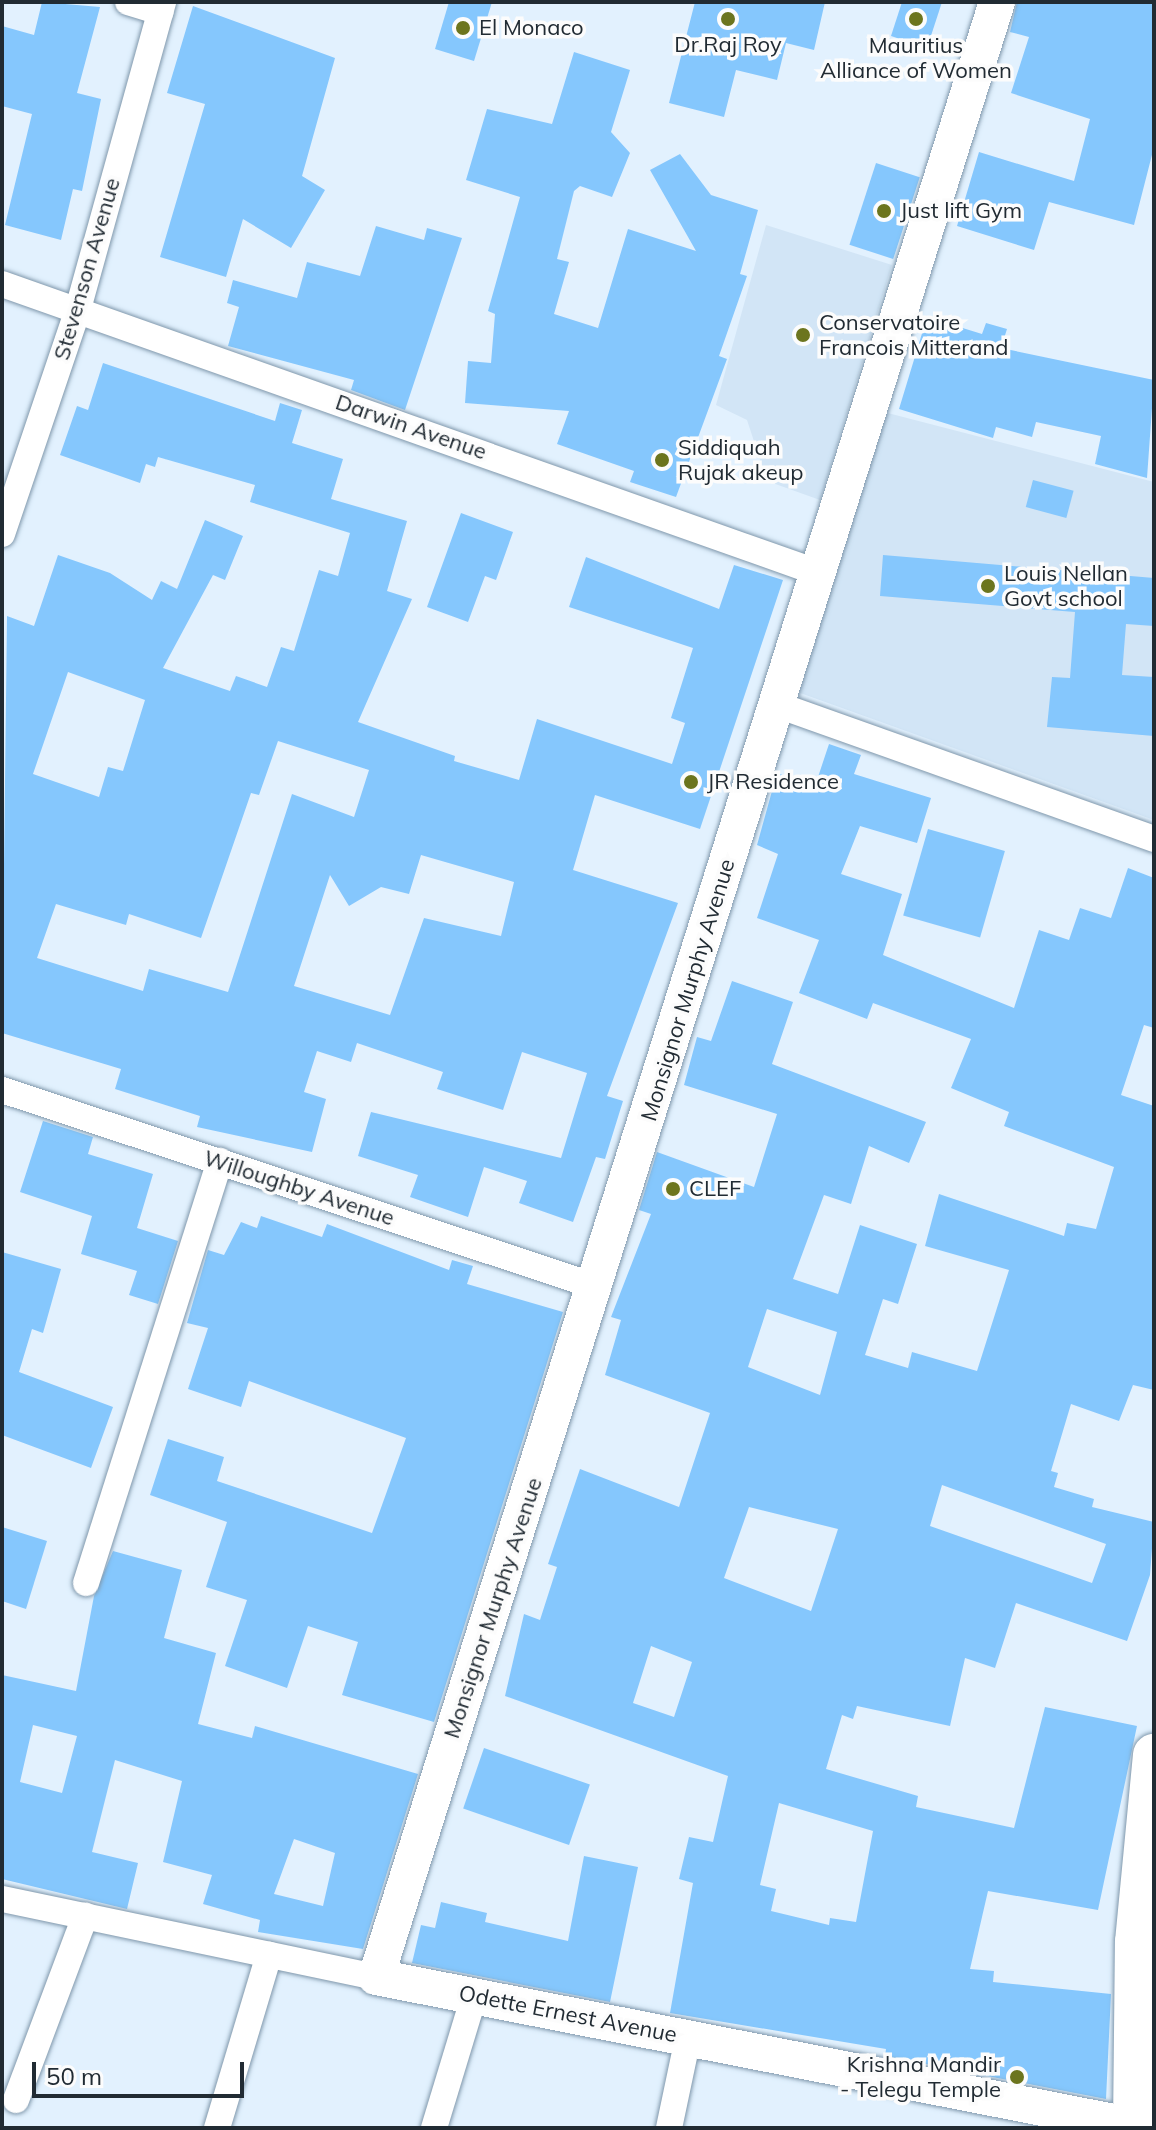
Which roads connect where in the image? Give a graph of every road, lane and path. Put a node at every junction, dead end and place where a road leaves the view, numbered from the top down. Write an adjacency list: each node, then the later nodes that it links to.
1 (128, 2): 3 (street)
2 (997, 2): 7 (street, Monsignor Murphy Avenue)
3 (162, 7): 5 (street, Stevenson Avenue)
4 (2, 284): 5 (street, Darwin Avenue)
5 (78, 309): 6 (street, Stevenson Avenue); 7 (street, Darwin Avenue)
6 (2, 534)
7 (819, 573): 8 (street, Monsignor Murphy Avenue)
8 (778, 705): 9 (street); 12 (street, Monsignor Murphy Avenue)
9 (1154, 839)
10 (2, 1090): 11 (street, Willoughby Avenue)
11 (220, 1161): 12 (street, Willoughby Avenue); 13 (street)
12 (595, 1286): 18 (street, Monsignor Murphy Avenue)
13 (86, 1583)
14 (1154, 1755): 22 (main road)
15 (2, 1899): 16 (street, Odette Ernest Avenue)
16 (85, 1916): 17 (street, Odette Ernest Avenue); 21 (street)
17 (269, 1955): 18 (street, Odette Ernest Avenue); 23 (street)
18 (376, 1977): 19 (street, Odette Ernest Avenue)
19 (474, 1996): 20 (street, Odette Ernest Avenue); 24 (street)
20 (688, 2038): 22 (street, Odette Ernest Avenue); 25 (street)
21 (16, 2100)
22 (1134, 2127)
23 (217, 2128)
24 (434, 2128)
25 (669, 2128)

